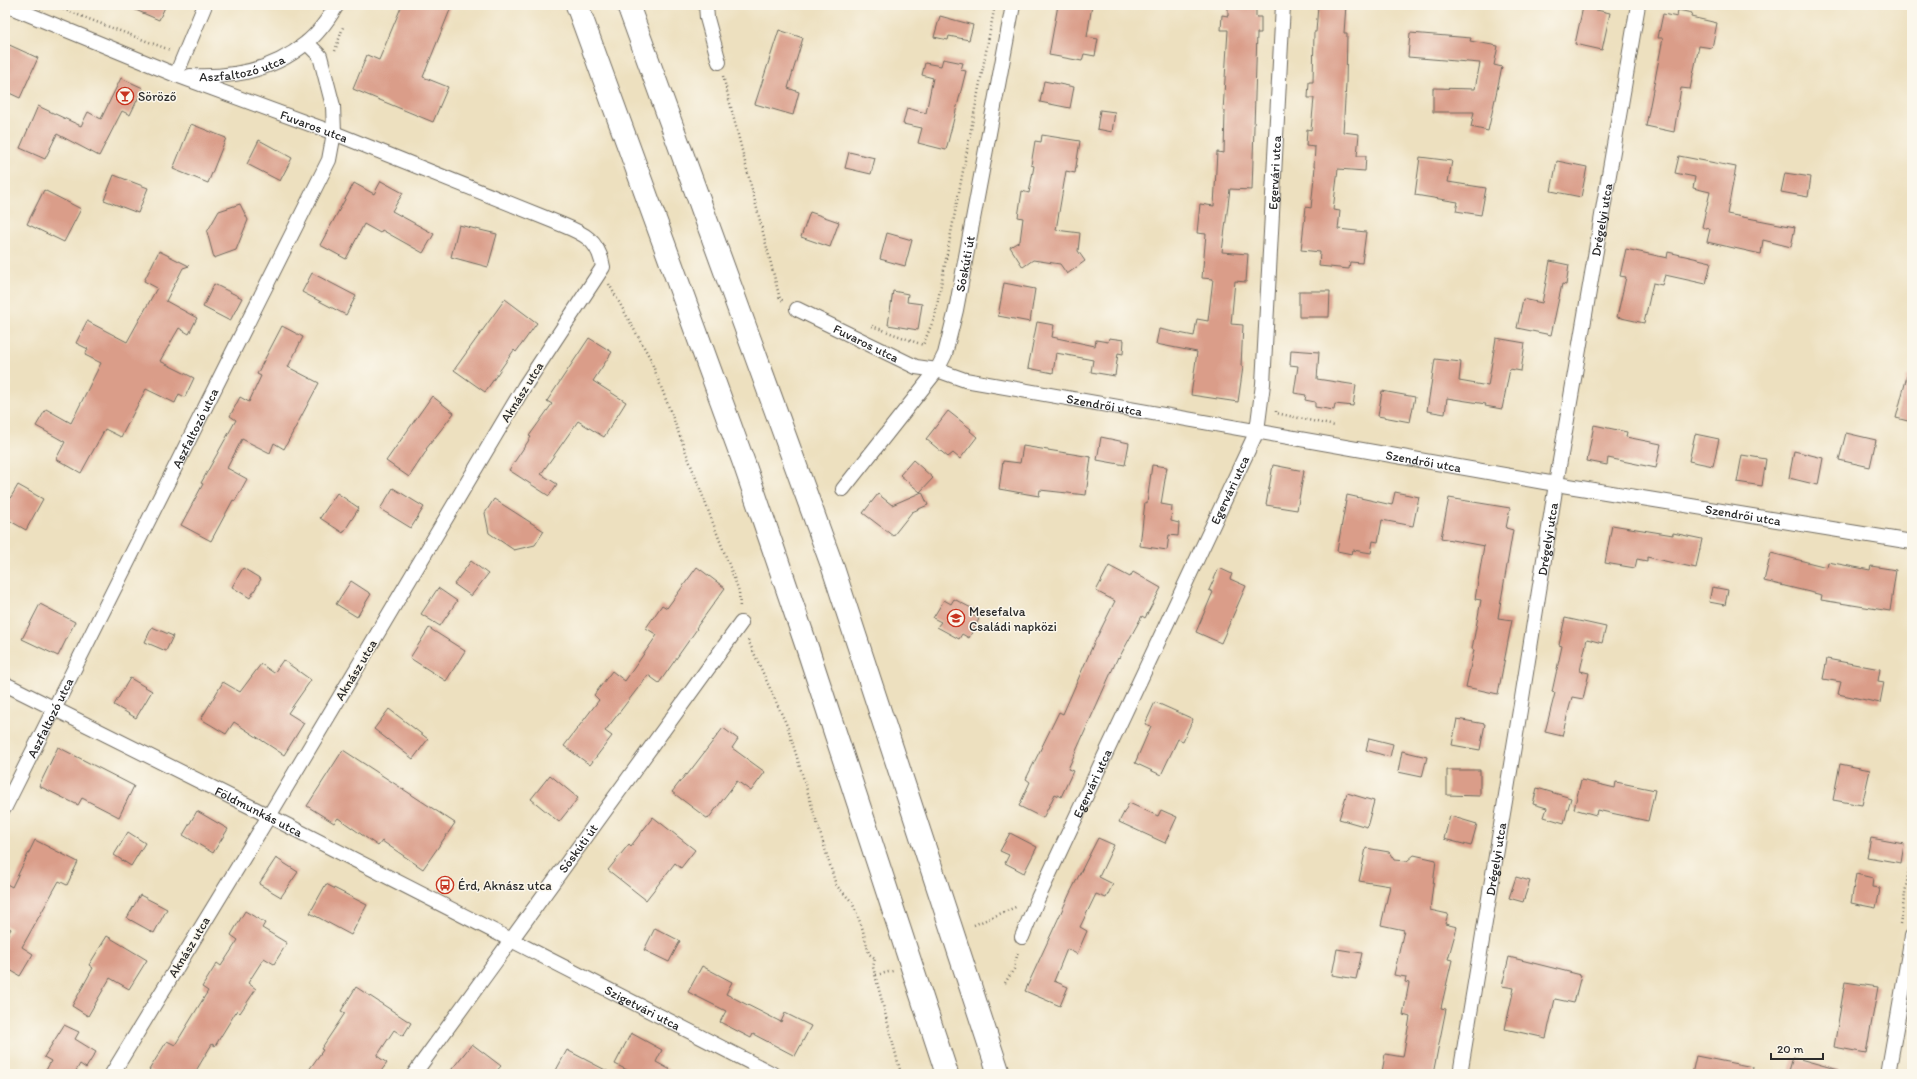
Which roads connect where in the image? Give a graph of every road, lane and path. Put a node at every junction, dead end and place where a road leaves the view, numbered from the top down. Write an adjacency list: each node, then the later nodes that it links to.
1 (6, 5): 13 (street, Fuvaros utca)
2 (205, 5): 13 (street, Aszfaltozó utca)
3 (337, 5): 11 (street, Aszfaltozó utca)
4 (577, 5): 42 (highway)
5 (628, 5): 43 (highway)
6 (706, 5): 12 (street)
7 (995, 5): 17 (path)
8 (1013, 5): 18 (street, Sóskúti út)
9 (1283, 5): 21 (street, Egervári utca)
10 (1638, 5): 22 (street, Drégelyi utca)
11 (307, 43): 13 (street, Aszfaltozó utca); 14 (street, Aszfaltozó utca)
12 (720, 62): 16 (path)
13 (176, 75): 14 (street, Fuvaros utca)
14 (334, 133): 15 (street, Fuvaros utca); 27 (street, Aszfaltozó utca)
15 (602, 269): 25 (path); 29 (street, Aknász utca)
16 (797, 309): 18 (street, Fuvaros utca)
17 (866, 324)
18 (937, 370): 21 (street, Szendrői utca); 23 (street, Sóskúti út)
19 (1277, 406): 20 (path)
20 (1335, 426)
21 (1257, 431): 22 (street, Szendrői utca); 30 (street, Egervári utca)
22 (1556, 484): 24 (street, Szendrői utca); 44 (street, Drégelyi utca)
23 (843, 489)
24 (1912, 542)
25 (741, 623): 34 (street, Sóskúti út); 36 (path)
26 (5, 684): 27 (street, Földmunkás utca)
27 (53, 709): 28 (street, Aszfaltozó utca); 29 (street, Földmunkás utca)
28 (5, 807)
29 (269, 816): 34 (street, Földmunkás utca); 38 (street, Aknász utca)
30 (1038, 898): 31 (path); 33 (street, Egervári utca)
31 (974, 925)
32 (1912, 936): 45 (street)
33 (1022, 937): 37 (path)
34 (512, 939): 39 (street, Sóskúti út); 40 (street, Szigetvári utca)
35 (894, 971): 36 (path)
36 (876, 975): 41 (path)
37 (1005, 983)
38 (112, 1074)
39 (414, 1074)
40 (773, 1074)
41 (901, 1074)
42 (947, 1074)
43 (999, 1074)
44 (1460, 1074)
45 (1888, 1074)

